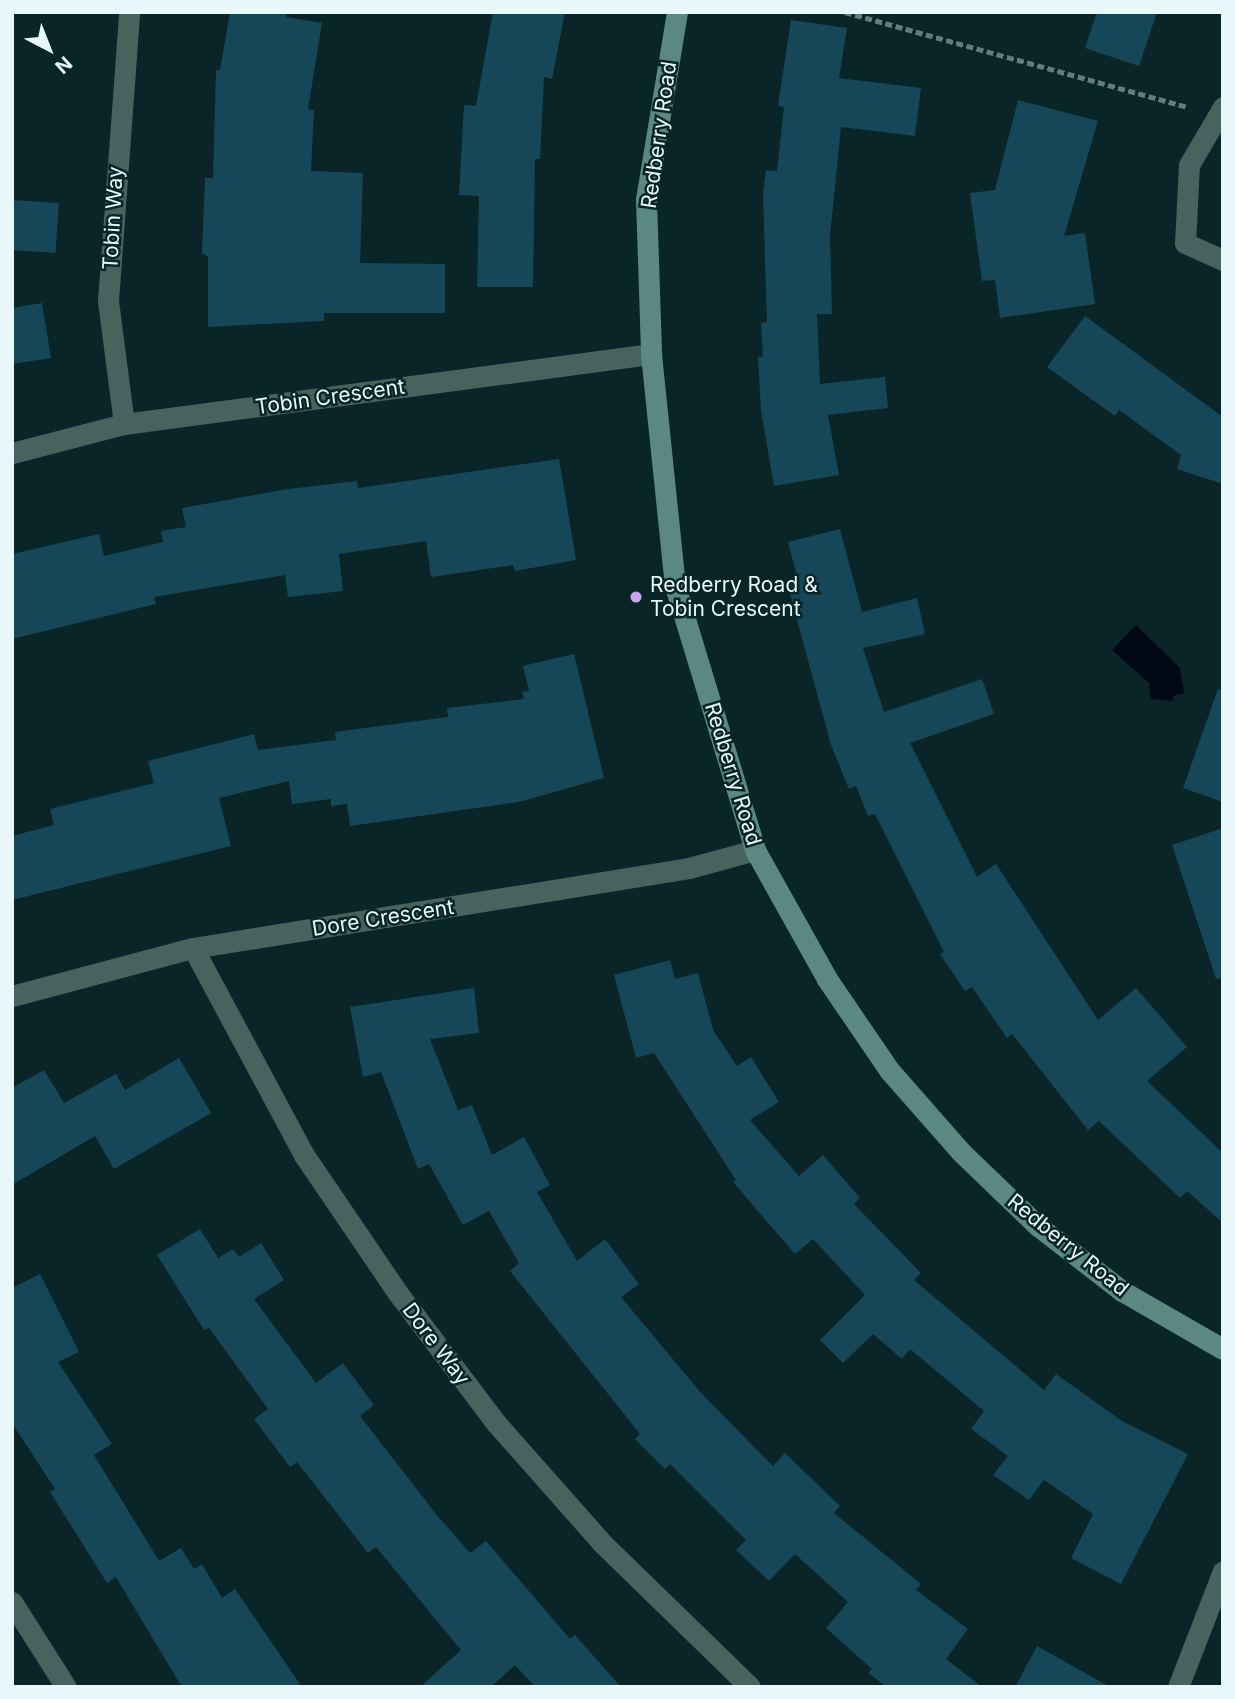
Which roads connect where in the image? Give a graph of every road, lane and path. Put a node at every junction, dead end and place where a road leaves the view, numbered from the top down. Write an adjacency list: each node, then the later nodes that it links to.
1 (129, 12): 8 (street, Tobin Way)
2 (677, 12): 7 (street, Redberry Road)
3 (845, 12): 4 (path)
4 (1184, 106)
5 (1223, 107): 6 (street)
6 (1223, 260)
7 (652, 354): 8 (street, Tobin Crescent); 10 (street, Redberry Road)
8 (124, 424): 9 (street, Tobin Crescent)
9 (12, 453)
10 (755, 850): 11 (street, Dore Crescent); 13 (street, Redberry Road)
11 (193, 948): 12 (street, Dore Crescent); 17 (street, Dore Way)
12 (12, 996)
13 (1223, 1349)
14 (1223, 1571): 18 (street)
15 (12, 1602): 16 (street)
16 (66, 1687)
17 (750, 1687)
18 (1178, 1687)

